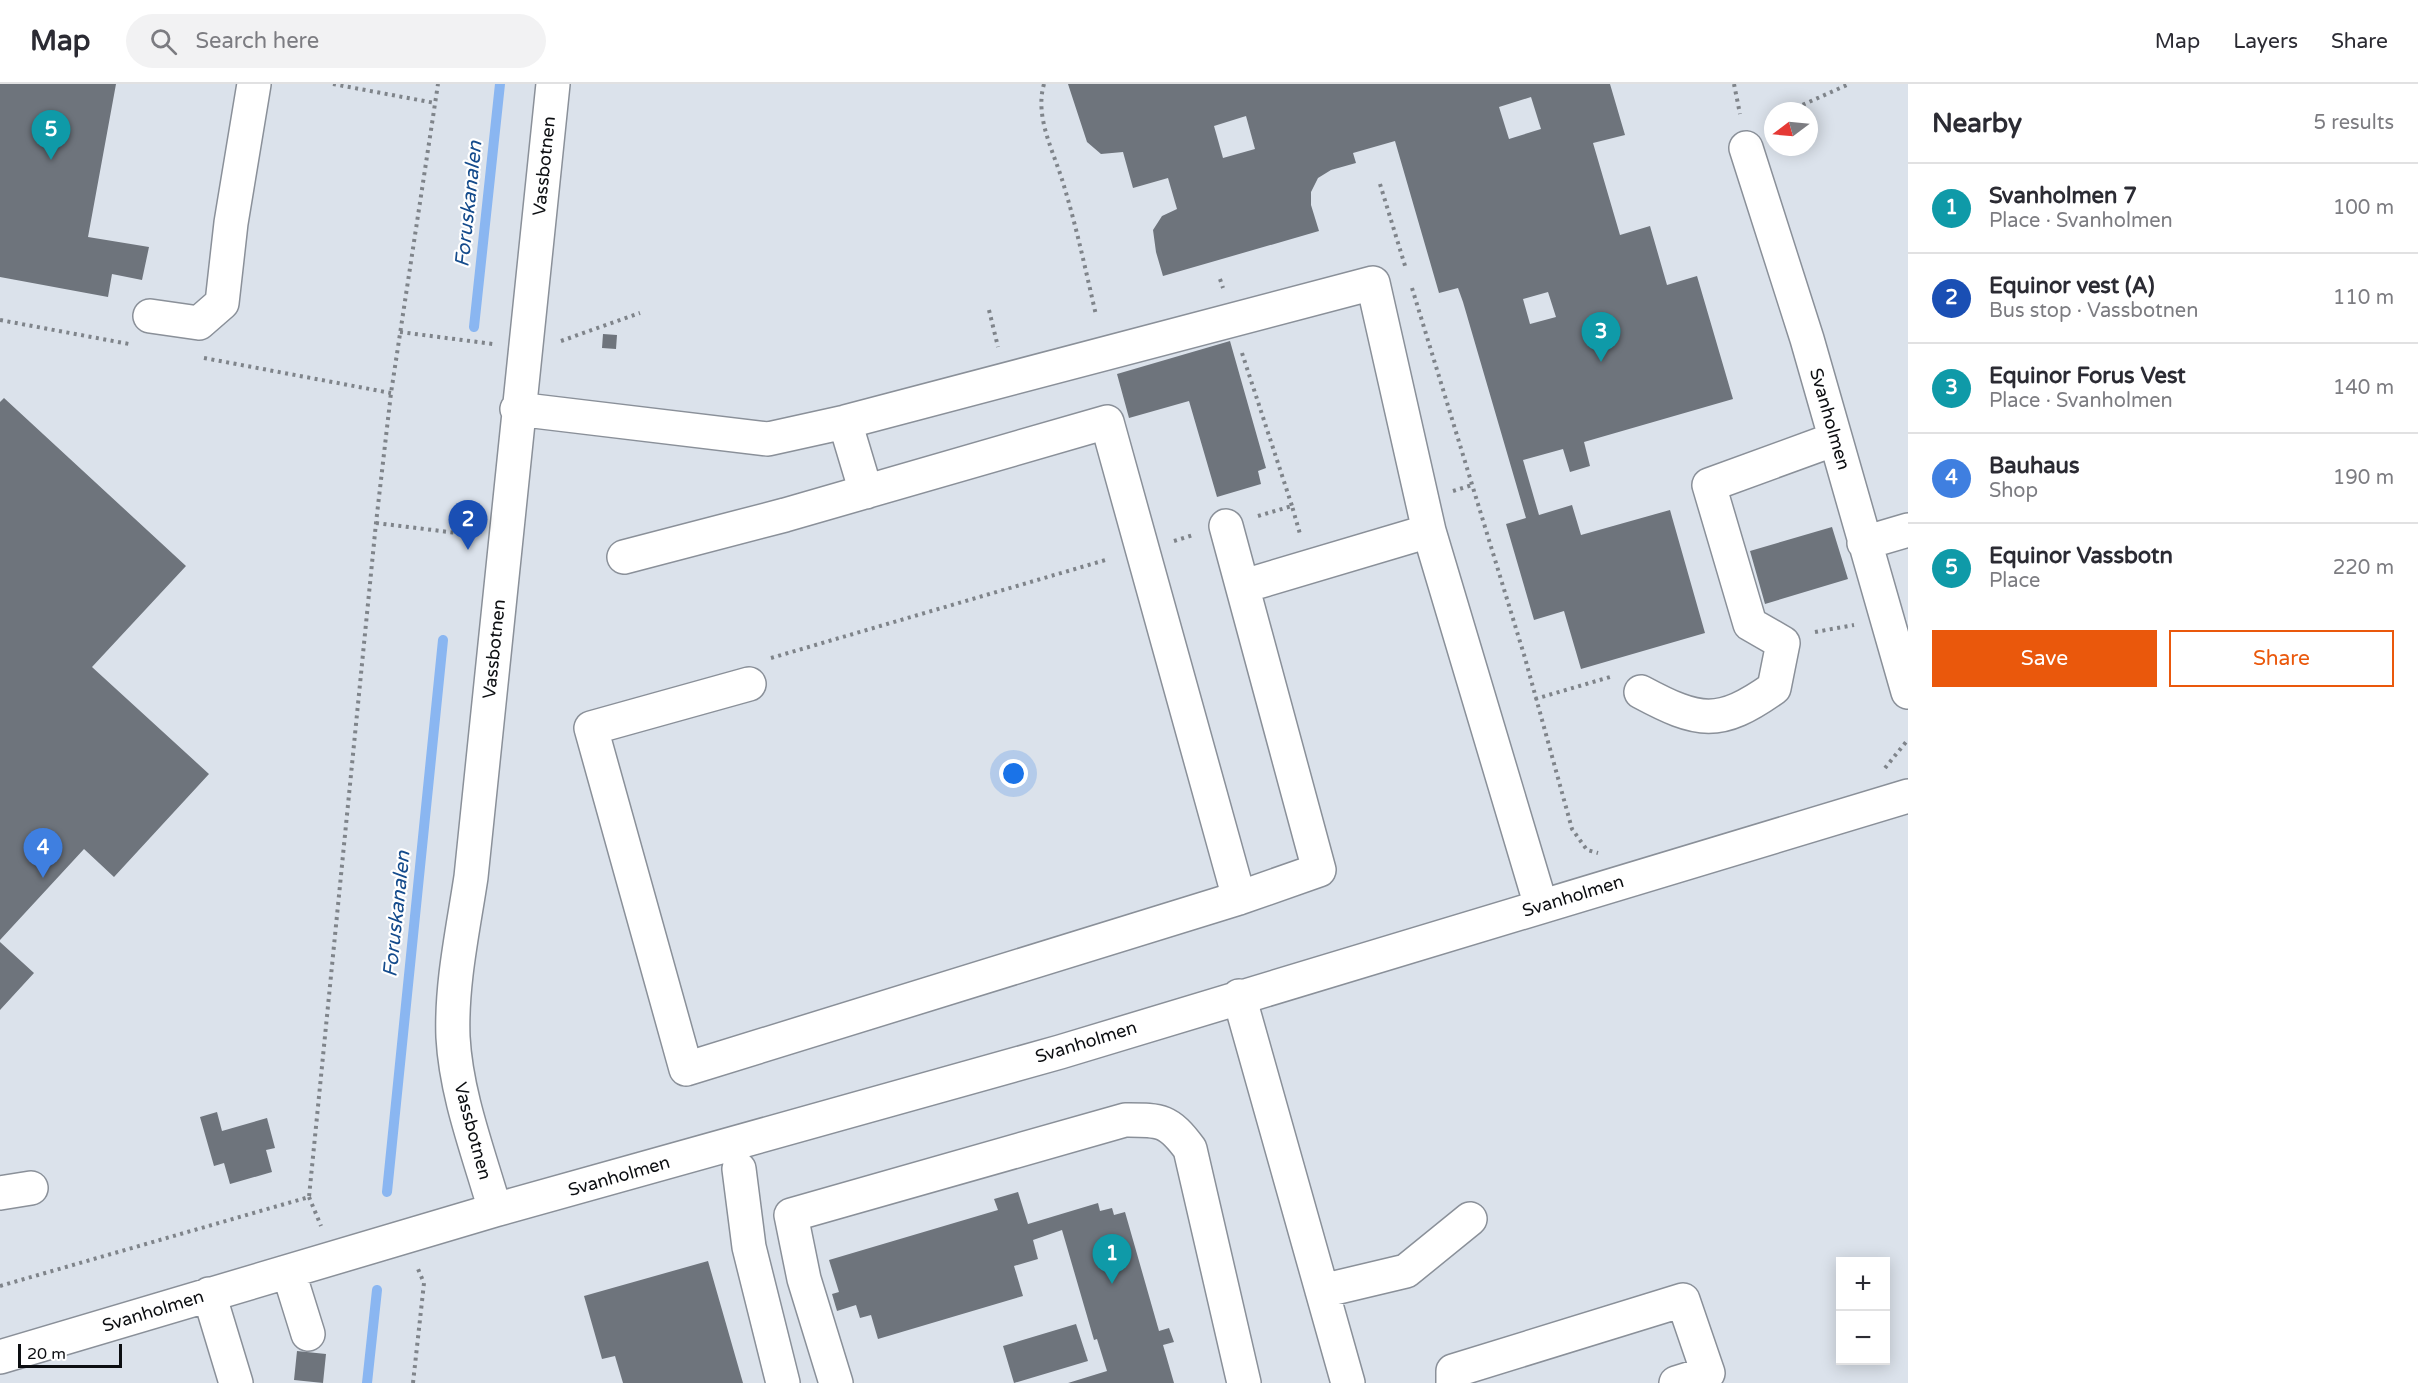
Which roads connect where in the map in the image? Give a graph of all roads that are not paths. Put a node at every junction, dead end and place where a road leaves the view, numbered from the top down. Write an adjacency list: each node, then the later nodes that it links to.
1 (254, 84): 4 (street)
2 (553, 84): 5 (street, Vassbotnen)
3 (1746, 148): 7 (street, Svanholmen)
4 (150, 316)
5 (517, 409): 6 (street); 23 (street, Vassbotnen)
6 (845, 423): 8 (street); 11 (street)
7 (1835, 439): 12 (street, Svanholmen); 17 (street)
8 (866, 492): 13 (street); 19 (street)
9 (1226, 526): 14 (street)
10 (1908, 530): 12 (street)
11 (1429, 531): 14 (street); 20 (street)
12 (1864, 543): 16 (street, Svanholmen)
13 (624, 557)
14 (1244, 586): 19 (street)
15 (758, 672): 19 (street)
16 (1908, 689)
17 (1641, 692)
18 (1908, 796): 20 (street, Svanholmen)
19 (1239, 898)
20 (1541, 906): 21 (street, Svanholmen)
21 (1239, 996): 23 (street, Svanholmen); 26 (street)
22 (739, 1169): 31 (street)
23 (495, 1210): 25 (street, Svanholmen)
24 (1470, 1219): 26 (street)
25 (289, 1273): 27 (street, Svanholmen); 28 (street)
26 (1322, 1291): 34 (street)
27 (209, 1294): 29 (street, Svanholmen); 30 (street)
28 (308, 1334)
29 (0, 1357)
30 (236, 1383)
31 (783, 1383)
32 (836, 1383): 33 (street)
33 (1244, 1383)
34 (1348, 1383)
35 (1453, 1383): 36 (street)
36 (1676, 1383)

